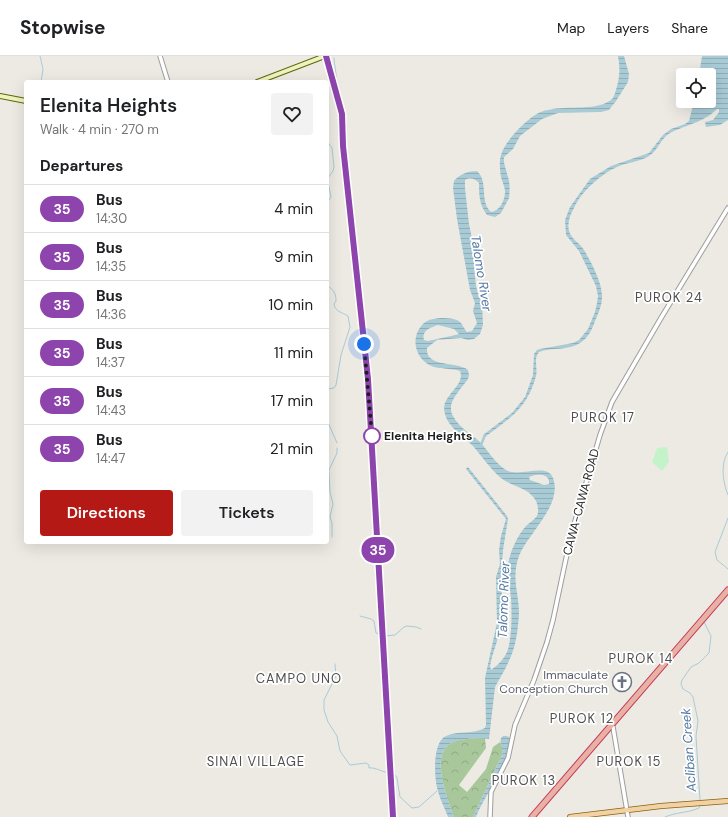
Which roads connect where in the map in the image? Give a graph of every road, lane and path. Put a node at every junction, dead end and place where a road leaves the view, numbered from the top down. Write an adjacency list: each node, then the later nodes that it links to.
1 (160, 56): 3 (street)
2 (326, 56): 4 (main road); 12 (main road)
3 (167, 80)
4 (262, 80)
5 (0, 96): 6 (main road)
6 (24, 101)
7 (728, 208): 13 (street, CAWA-CAWA ROAD)
8 (728, 590): 9 (highway)
9 (612, 727): 11 (street); 14 (highway)
10 (728, 801): 11 (main road)
11 (627, 810): 15 (main road); 16 (street)
12 (393, 817)
13 (490, 817)
14 (532, 817)
15 (570, 817)
16 (628, 817)

